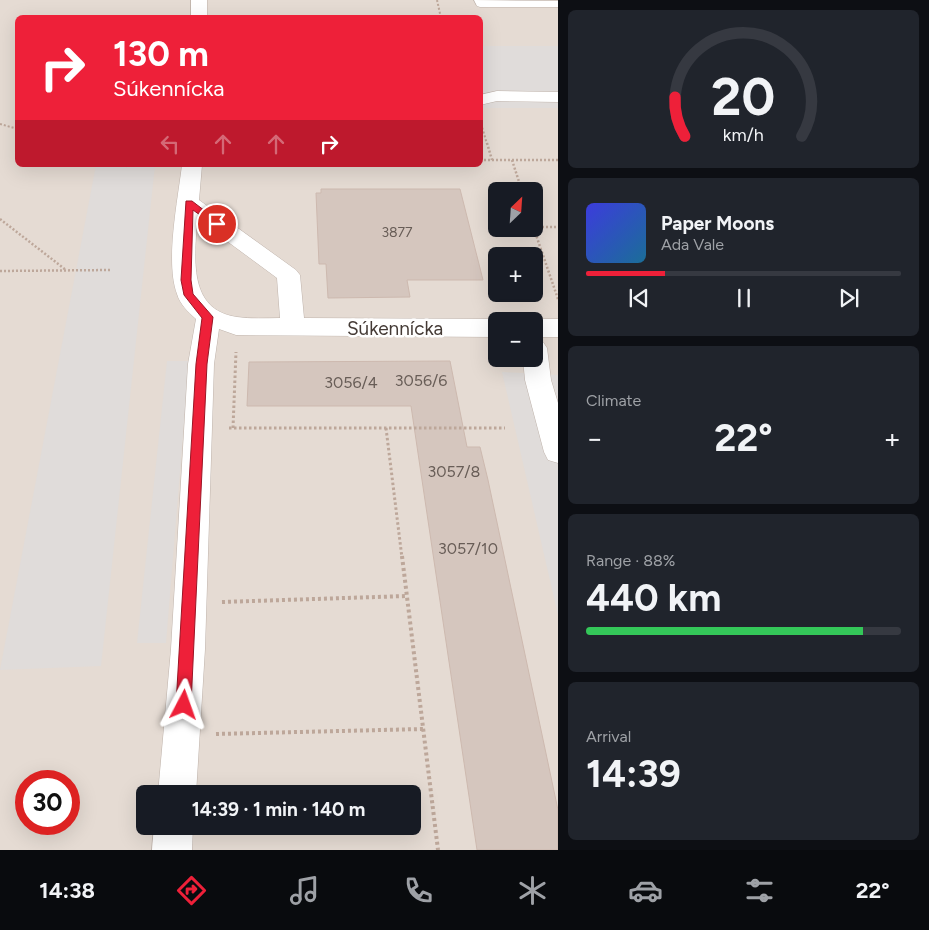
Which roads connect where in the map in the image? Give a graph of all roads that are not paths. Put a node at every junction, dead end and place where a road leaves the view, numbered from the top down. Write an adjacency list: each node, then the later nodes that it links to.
1 (199, 0): 4 (street)
2 (478, 0): 3 (lane)
3 (558, 4)
4 (199, 15)
5 (558, 96): 6 (street)
6 (483, 99)
7 (192, 167): 8 (street)
8 (189, 203): 9 (street); 10 (street)
9 (208, 317): 10 (street, Súkennícka); 16 (street)
10 (293, 327): 11 (street, Súkennícka)
11 (488, 328)
12 (543, 328): 13 (street)
13 (558, 328)
14 (536, 367): 15 (street)
15 (558, 452)
16 (178, 785)
17 (173, 835): 18 (street)
18 (172, 850)

